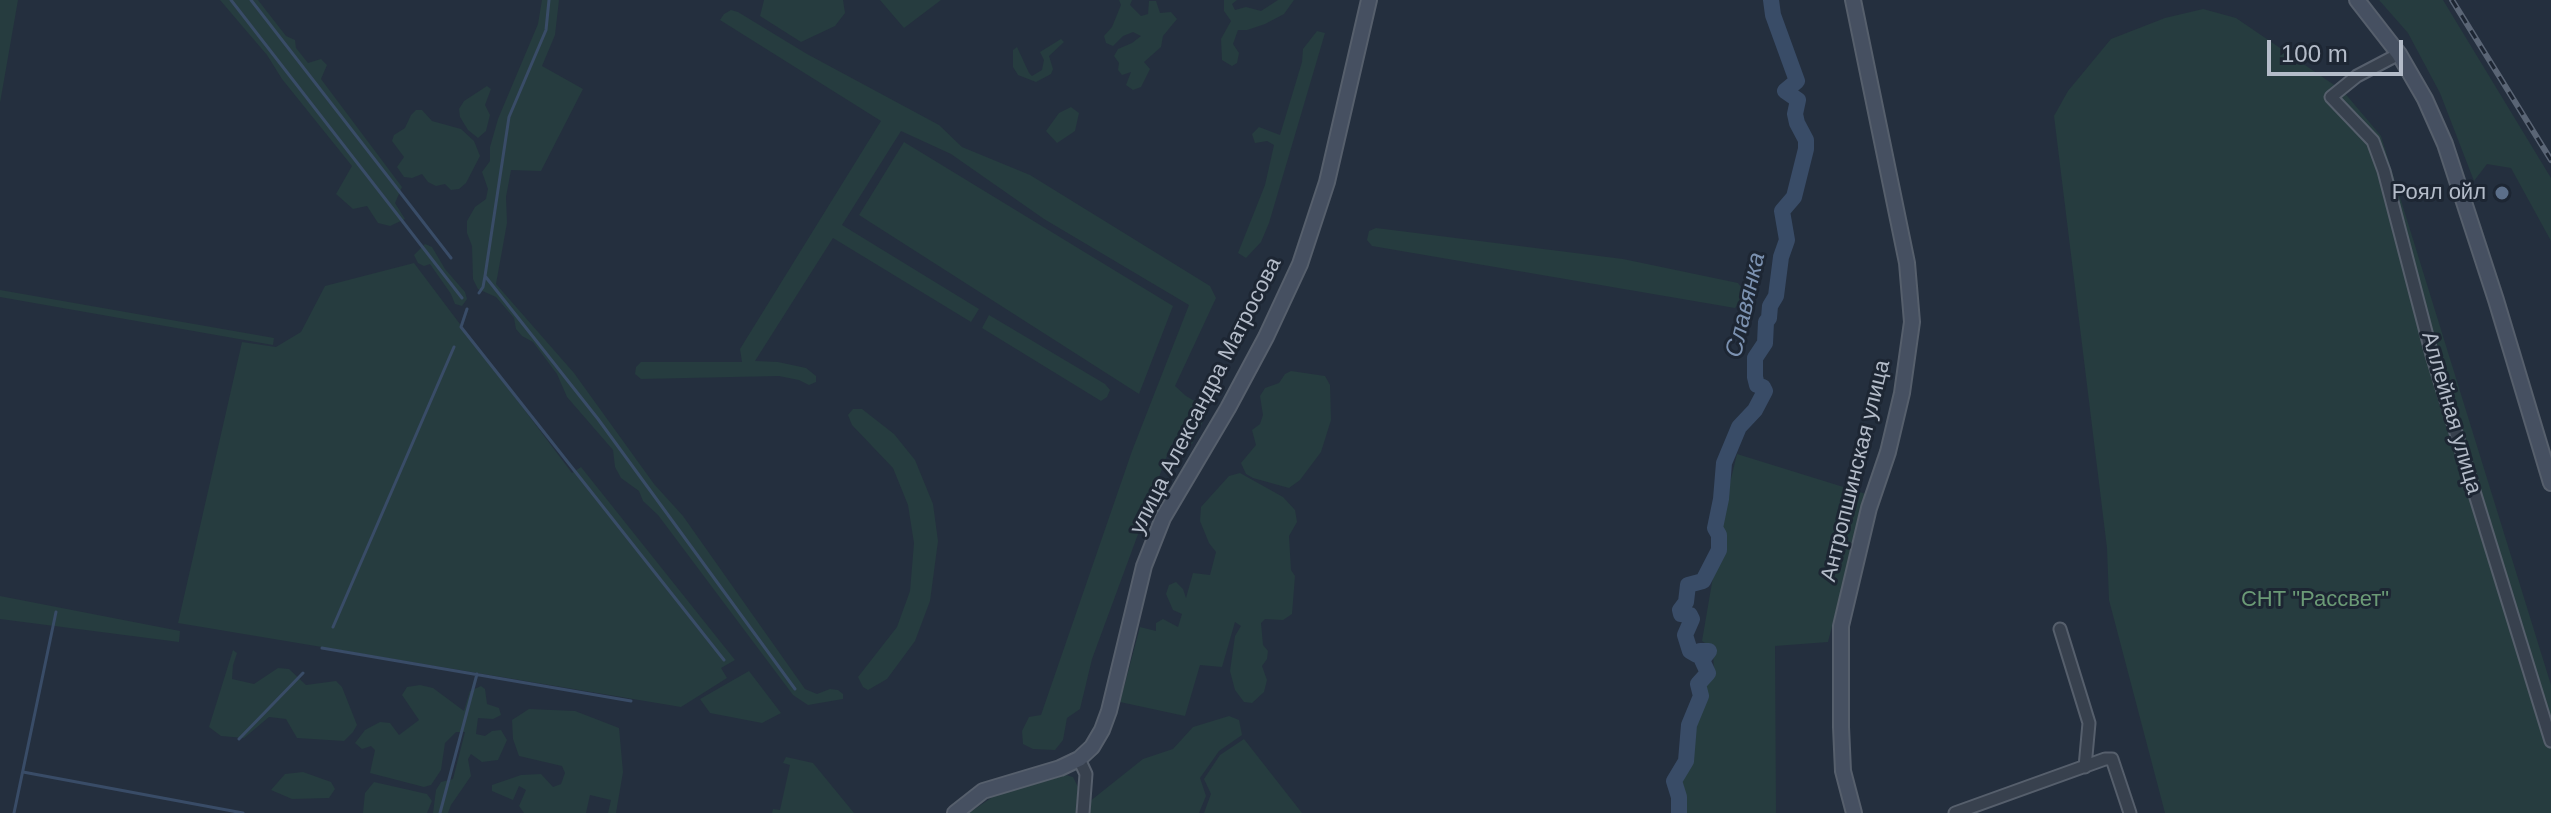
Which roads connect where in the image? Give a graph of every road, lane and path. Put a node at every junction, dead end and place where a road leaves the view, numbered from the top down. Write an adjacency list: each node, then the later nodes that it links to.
1 (1369, 0): 8 (street, улица Александра Матросова)
2 (1853, 0): 12 (street, Антропшинская улица)
3 (2357, 0): 4 (street)
4 (2399, 54): 5 (street); 7 (street, Аллейная улица)
5 (2551, 483)
6 (2060, 629): 9 (street)
7 (2551, 741)
8 (1079, 759): 10 (street); 11 (street)
9 (2085, 767): 13 (street); 14 (street)
10 (955, 813)
11 (1083, 813)
12 (1854, 813)
13 (1955, 813)
14 (2130, 813)

